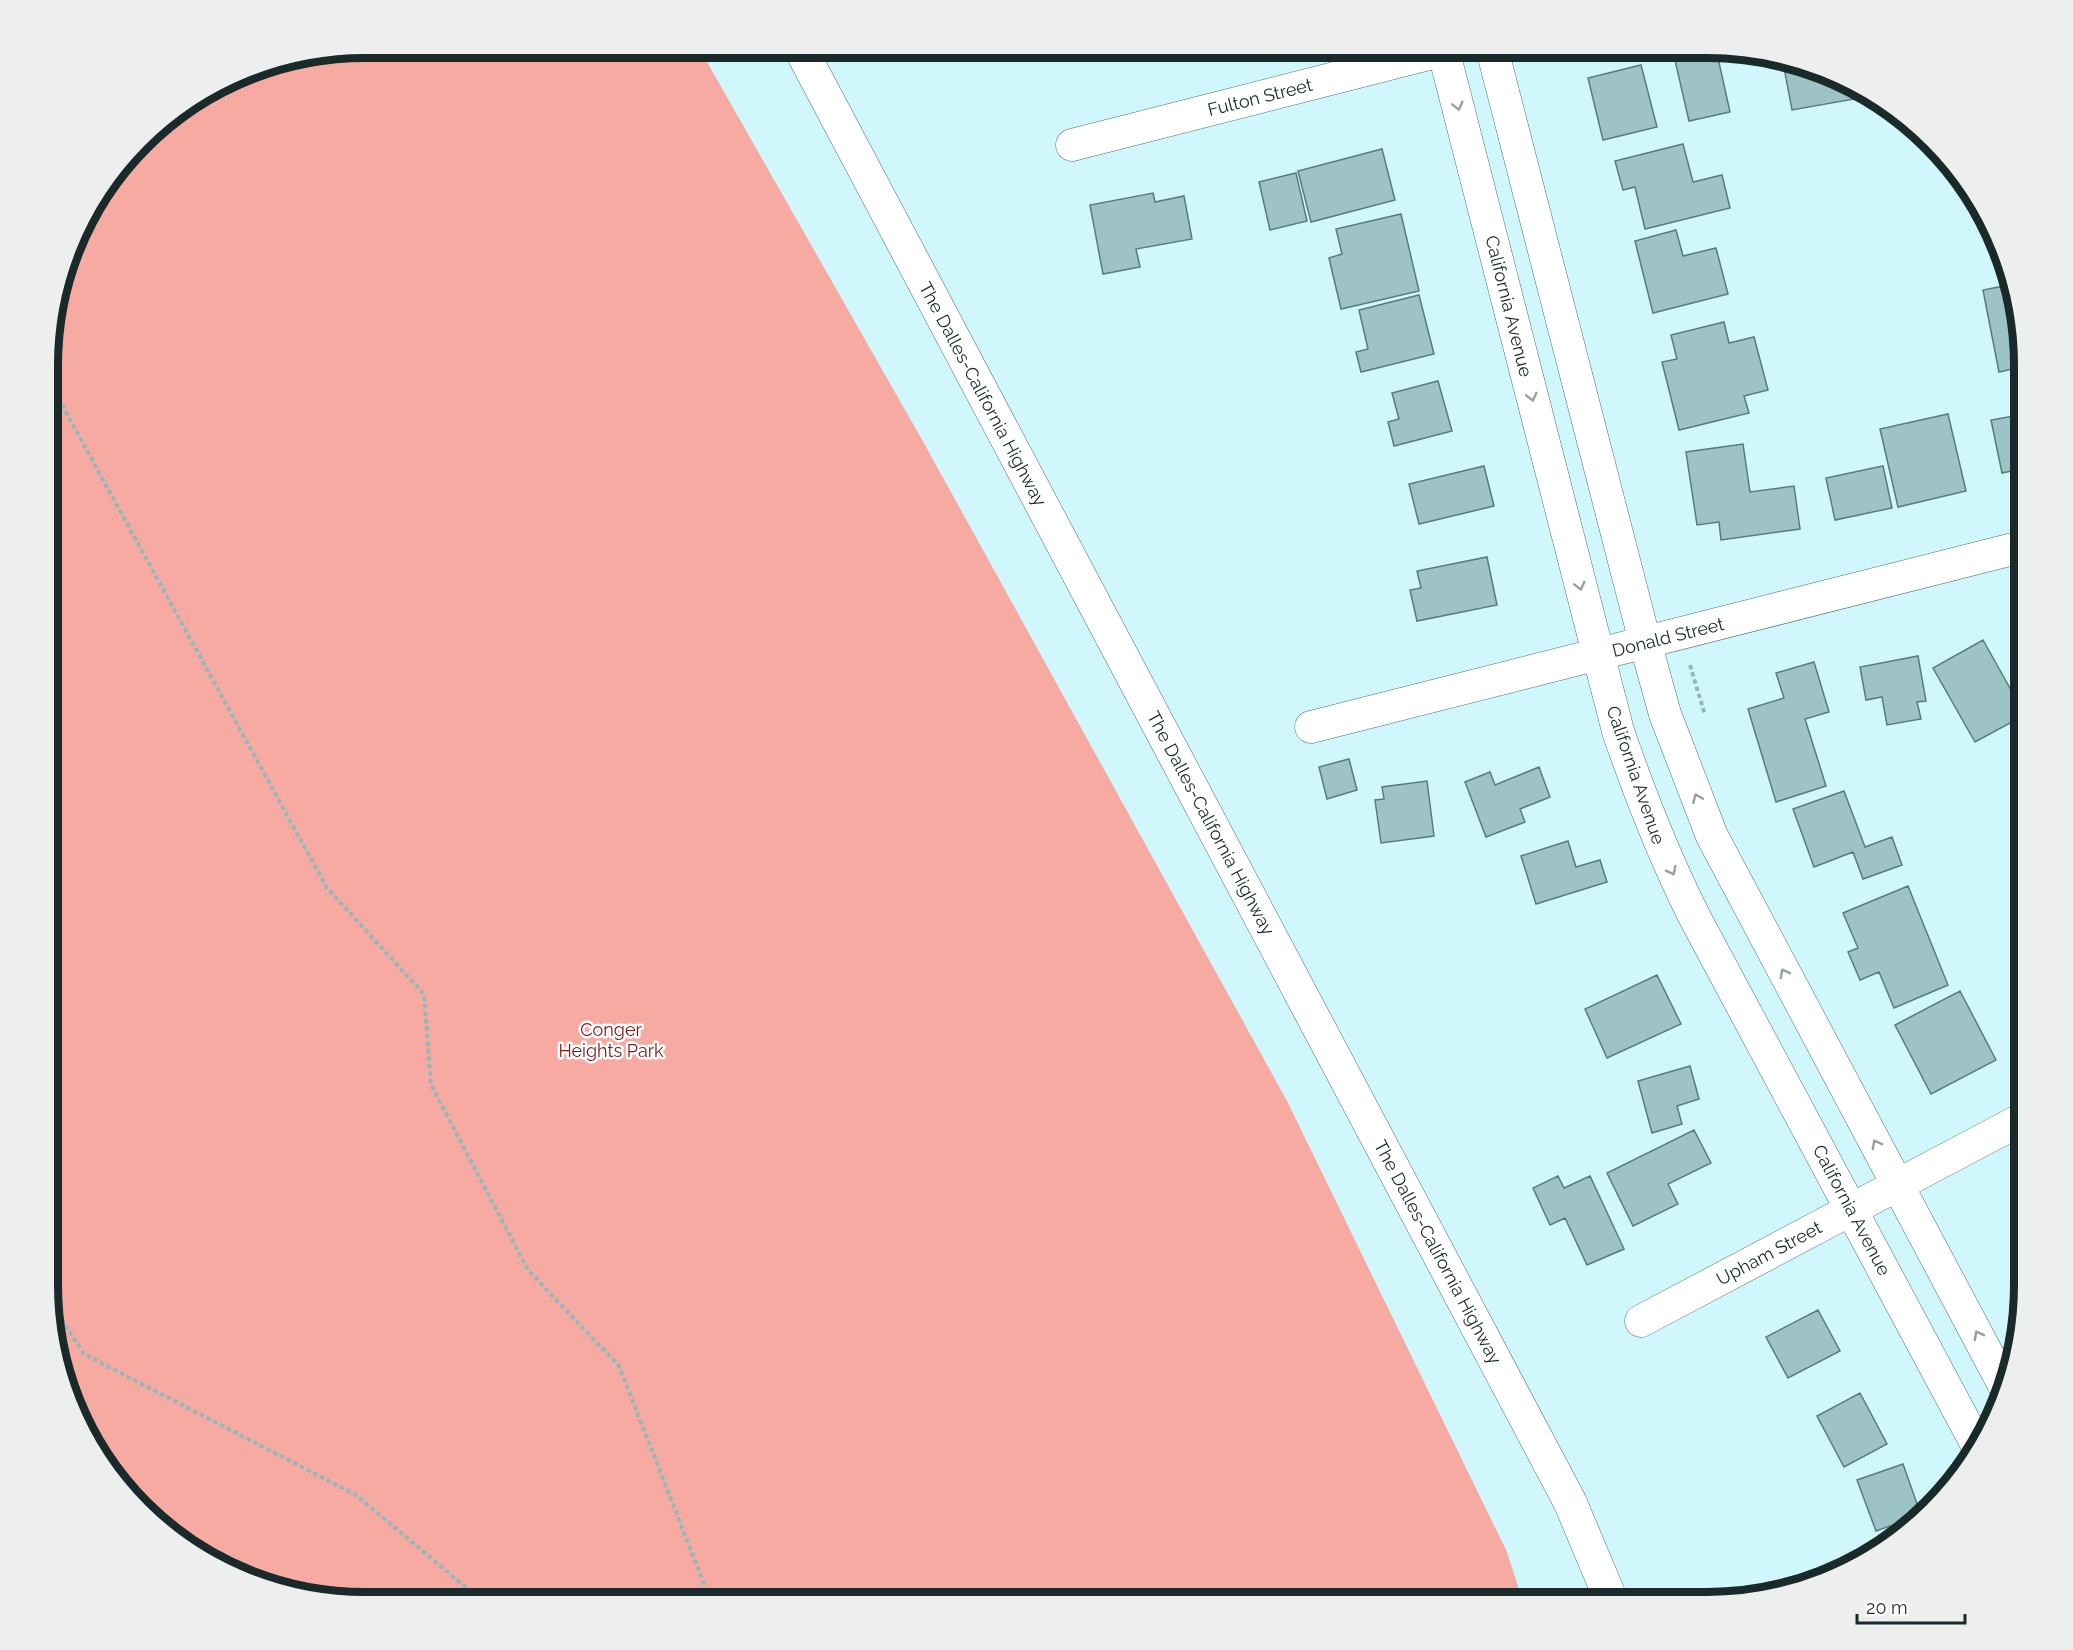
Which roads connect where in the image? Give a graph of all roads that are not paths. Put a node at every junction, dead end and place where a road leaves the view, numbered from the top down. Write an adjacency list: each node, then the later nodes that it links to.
1 (805, 58): 16 (highway, The Dalles-California Highway)
2 (1409, 58): 5 (street, Fulton Street)
3 (1446, 58): 8 (street, California Avenue, one-way to 8)
4 (1494, 58): 7 (street)
5 (1072, 145)
6 (2014, 549): 7 (street, Donald Street)
7 (1645, 642): 8 (street, Donald Street); 11 (street, one-way to 7)
8 (1598, 654): 9 (street, Donald Street); 12 (street, California Avenue, one-way to 12)
9 (1311, 727)
10 (2014, 1123): 11 (street, Upham Street)
11 (1898, 1184): 12 (street, Upham Street); 14 (street, one-way to 11)
12 (1851, 1209): 13 (street, Upham Street); 15 (street, California Avenue)
13 (1641, 1321)
14 (2000, 1377)
15 (1973, 1438)
16 (1608, 1592)

